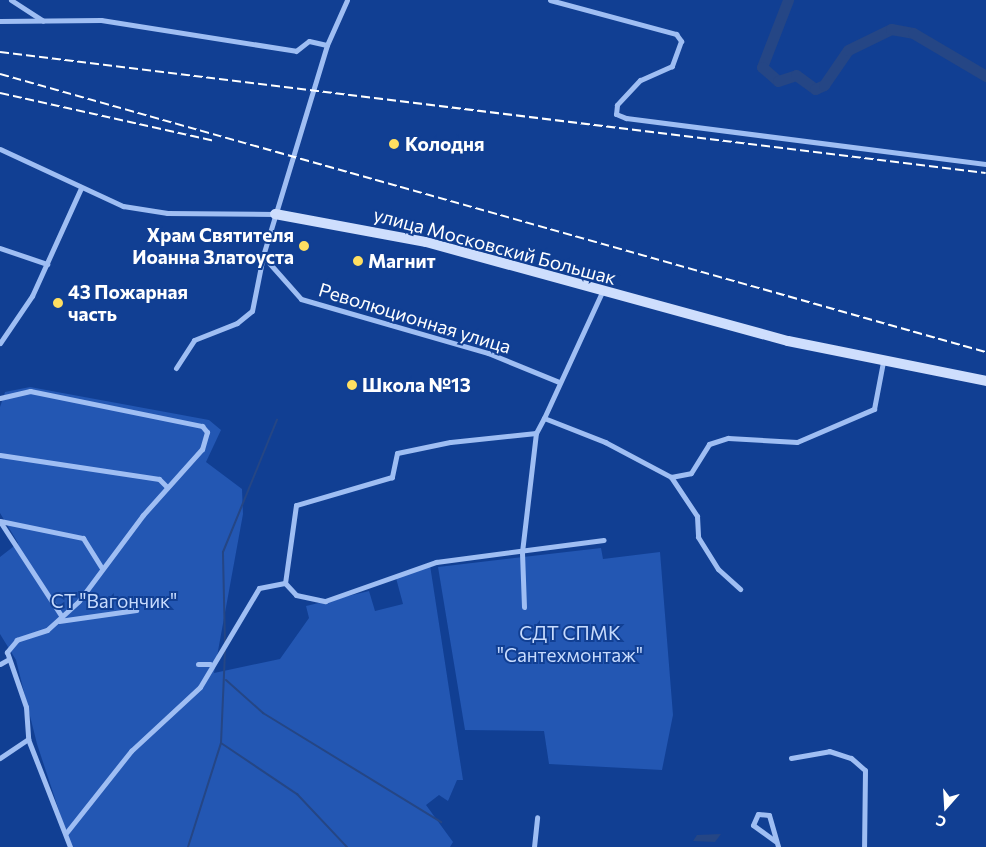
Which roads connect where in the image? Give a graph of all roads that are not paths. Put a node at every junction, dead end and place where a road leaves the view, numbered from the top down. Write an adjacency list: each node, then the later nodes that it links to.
1 (11, 0): 5 (street)
2 (347, 0): 6 (street)
3 (550, 0): 8 (street)
4 (0, 21): 5 (street)
5 (43, 22): 6 (street)
6 (327, 45): 10 (street)
7 (0, 149): 9 (street, улица Московский Большак)
8 (986, 164)
9 (81, 188): 10 (street, улица Московский Большак); 13 (street)
10 (275, 214): 12 (street); 14 (street, улица Московский Большак)
11 (0, 248): 13 (street)
12 (263, 256): 17 (street); 18 (street, Революционная улица)
13 (47, 264): 15 (street)
14 (602, 292): 16 (street, улица Московский Большак); 18 (street)
15 (0, 343)
16 (883, 362): 19 (street, улица Московский Большак); 24 (street)
17 (176, 368)
18 (558, 382): 21 (street)
19 (986, 382)
20 (0, 398): 25 (street)
21 (544, 418): 22 (street); 24 (street)
22 (536, 433): 28 (street); 30 (street)
23 (0, 455): 25 (street)
24 (671, 477): 31 (street)
25 (167, 487): 29 (street)
26 (1, 522): 29 (street); 34 (street)
27 (604, 540): 28 (street)
28 (522, 552): 30 (street); 32 (street)
29 (102, 569): 34 (street)
30 (285, 583): 38 (street)
31 (740, 589)
32 (524, 607)
33 (136, 610): 34 (street)
34 (60, 619): 35 (street)
35 (9, 659): 36 (street); 39 (street)
36 (0, 664)
37 (198, 664): 38 (street)
38 (210, 664): 43 (street)
39 (28, 739): 40 (street); 43 (street)
40 (0, 758)
41 (791, 758): 48 (street)
42 (537, 817): 46 (street)
43 (66, 833): 45 (street)
44 (775, 841): 44 (street); 47 (street)
45 (70, 847)
46 (534, 847)
47 (778, 847)
48 (864, 847)

